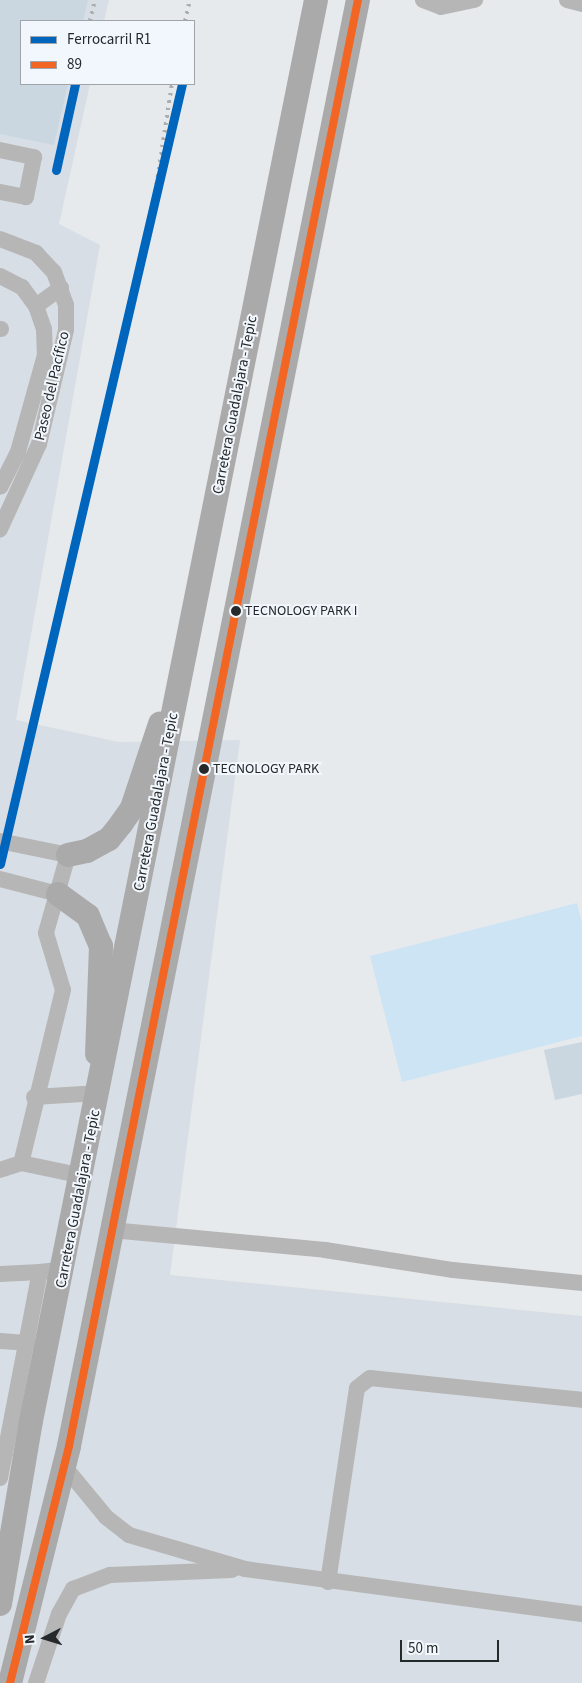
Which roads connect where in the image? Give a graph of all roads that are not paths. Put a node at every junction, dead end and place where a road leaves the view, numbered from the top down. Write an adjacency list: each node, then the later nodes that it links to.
1 (316, 0): 15 (highway, Carretera Guadalajara - Tepic)
2 (358, 0): 25 (highway)
3 (423, 0): 4 (street)
4 (475, 0)
5 (567, 0): 6 (street)
6 (582, 4)
7 (0, 150): 8 (street)
8 (0, 192)
9 (0, 240): 11 (street, Paseo del Pacífico)
10 (0, 276): 12 (street, Paseo del Pacífico)
11 (61, 288): 12 (street); 14 (street, Paseo del Pacífico)
12 (36, 306): 13 (street, Paseo del Pacífico)
13 (0, 487)
14 (0, 529)
15 (177, 694): 17 (highway); 20 (highway, Carretera Guadalajara - Tepic)
16 (0, 841): 17 (street)
17 (68, 855): 19 (street)
18 (0, 879): 19 (street)
19 (58, 894): 20 (highway); 21 (street)
20 (100, 1088): 21 (street); 24 (highway, Carretera Guadalajara - Tepic)
21 (34, 1096): 22 (street)
22 (21, 1163): 23 (street); 24 (street)
23 (0, 1170)
24 (83, 1176): 26 (highway, Carretera Guadalajara - Tepic)
25 (111, 1230): 29 (street); 34 (highway)
26 (64, 1269): 27 (street); 37 (highway, Carretera Guadalajara - Tepic)
27 (40, 1272): 28 (street); 31 (street)
28 (0, 1274)
29 (582, 1283)
30 (0, 1341): 31 (street)
31 (26, 1343): 33 (street)
32 (582, 1400): 41 (street)
33 (3, 1453): 35 (street)
34 (64, 1466): 36 (highway); 40 (street)
35 (0, 1478)
36 (59, 1490): 44 (highway); 45 (highway)
37 (8, 1507): 38 (highway, Carretera Guadalajara - Tepic)
38 (11, 1538): 39 (highway); 42 (highway, Carretera Guadalajara - Tepic)
39 (0, 1560)
40 (245, 1570): 41 (street); 46 (street)
41 (328, 1582): 43 (street)
42 (1, 1597)
43 (582, 1614)
44 (10, 1683)
45 (27, 1683)
46 (36, 1683)

